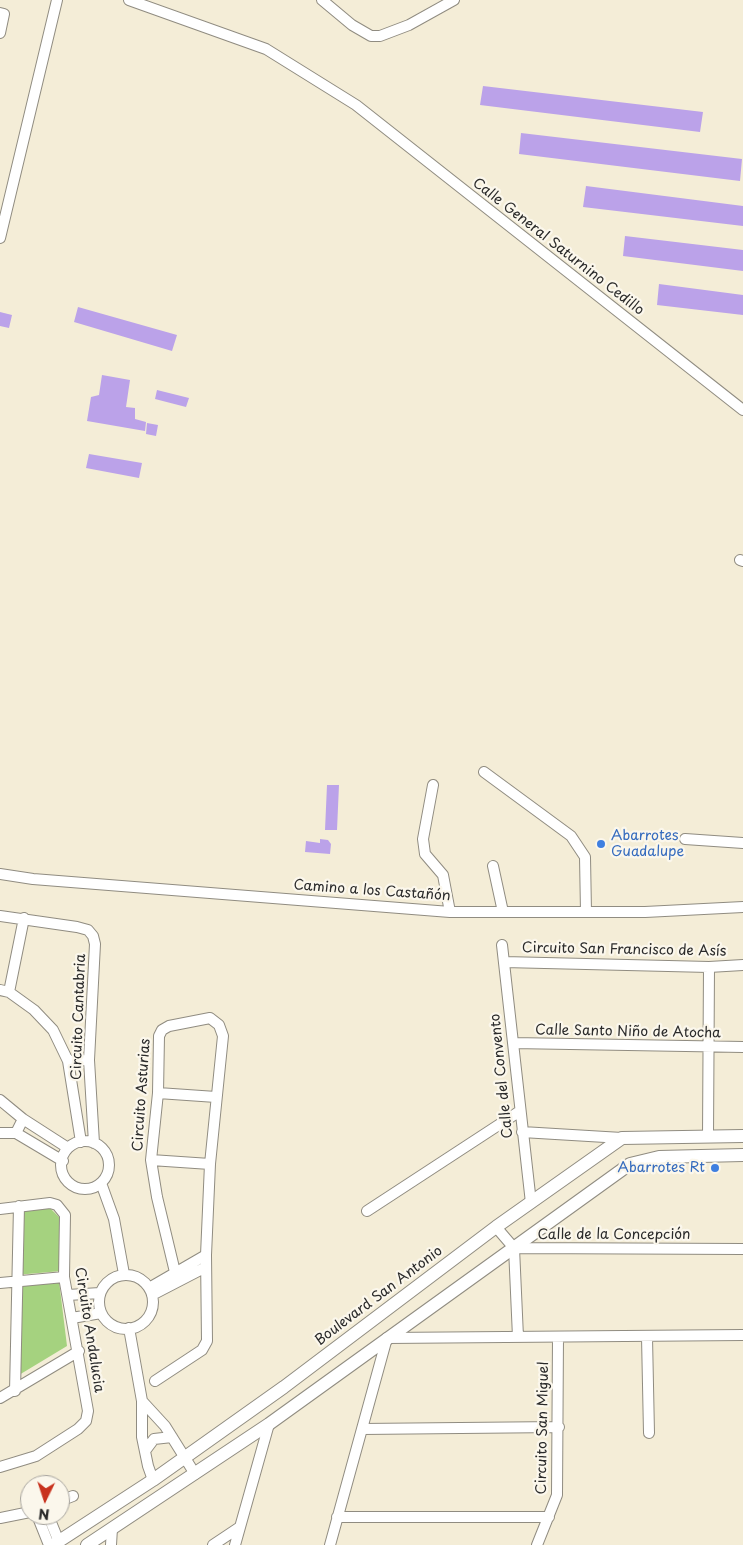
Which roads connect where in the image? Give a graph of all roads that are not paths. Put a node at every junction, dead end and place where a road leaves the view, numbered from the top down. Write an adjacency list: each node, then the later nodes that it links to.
1 (57, 0): 7 (street)
2 (129, 0): 8 (street, Calle General Saturnino Cedillo)
3 (322, 0): 4 (street)
4 (454, 0)
5 (0, 12): 6 (street)
6 (0, 33)
7 (0, 238)
8 (743, 410)
9 (484, 772): 18 (street)
10 (433, 785): 16 (street)
11 (685, 839): 12 (street)
12 (743, 843)
13 (493, 866): 17 (street)
14 (0, 874): 16 (street, Camino a los Castañón)
15 (743, 907): 18 (street, Camino a los Castañón)
16 (450, 912): 17 (street, Camino a los Castañón)
17 (503, 912): 18 (street, Camino a los Castañón)
18 (586, 912)
19 (0, 916): 20 (street, Circuito Cantabria)
20 (24, 918): 25 (street, Circuito Cantabria); 29 (street, Circuito Cantabria)
21 (502, 945): 22 (street, Calle del Convento)
22 (504, 962): 24 (street, Circuito San Francisco de Asís); 26 (street, Calle del Convento)
23 (743, 965): 24 (street, Circuito San Francisco de Asís)
24 (709, 967): 28 (street)
25 (5, 991): 30 (street, Circuito Cantabria)
26 (513, 1043): 28 (street, Calle Santo Niño de Atocha); 34 (street, Calle del Convento)
27 (743, 1047): 28 (street, Calle Santo Niño de Atocha)
28 (708, 1048): 39 (street)
29 (89, 1060): 30 (street); 43 (street, Circuito Cantabria)
30 (68, 1061): 42 (street, Circuito Cantabria)
31 (158, 1093): 32 (street); 32 (street, Circuito Asturias); 46 (street, Circuito Asturias)
32 (216, 1097): 48 (street, Circuito Asturias)
33 (0, 1100): 35 (street)
34 (520, 1111): 36 (street, Calle del Convento); 53 (street)
35 (23, 1119): 38 (street); 44 (street)
36 (522, 1132): 41 (street); 50 (street, Calle del Convento)
37 (0, 1133): 38 (street)
38 (16, 1133): 47 (street)
39 (708, 1136): 40 (street); 41 (street)
40 (743, 1136)
41 (622, 1138): 50 (street, Boulevard San Antonio)
42 (81, 1142): 43 (street); 44 (street)
43 (94, 1143): 49 (street)
44 (68, 1148): 47 (street)
45 (743, 1155): 55 (street)
46 (151, 1160): 48 (street); 60 (street, Circuito Asturias)
47 (63, 1161): 49 (street)
48 (210, 1164): 57 (street, Circuito Asturias)
49 (101, 1183): 59 (street)
50 (531, 1203): 54 (street, Boulevard San Antonio)
51 (20, 1206): 52 (street, Circuito Andalucia); 61 (street, Circuito Andalucia); 62 (street)
52 (0, 1209)
53 (367, 1211)
54 (496, 1227): 55 (street); 86 (street, Boulevard San Antonio)
55 (514, 1248): 56 (street, Calle de la Concepción); 71 (street); 74 (street)
56 (743, 1249)
57 (206, 1255): 58 (street, Circuito Asturias); 60 (street)
58 (206, 1267): 60 (street); 76 (street, Circuito Asturias)
59 (124, 1274): 64 (street); 65 (street)
60 (178, 1276): 64 (street)
61 (64, 1277): 62 (street); 66 (street, Circuito Andalucia)
62 (17, 1281): 63 (street); 77 (street)
63 (0, 1283)
64 (151, 1291): 69 (street)
65 (100, 1293): 66 (street); 67 (street)
66 (68, 1295): 68 (street, Circuito Andalucia)
67 (101, 1312): 68 (street); 69 (street)
68 (72, 1318): 75 (street, Circuito Andalucia)
69 (129, 1328): 79 (street)
70 (743, 1335): 73 (street)
71 (518, 1337): 72 (street); 74 (street)
72 (558, 1337): 73 (street); 81 (street, Circuito San Miguel)
73 (648, 1337): 83 (street)
74 (387, 1338): 80 (street); 82 (street)
75 (79, 1351): 77 (street); 87 (street, Circuito Andalucia)
76 (155, 1381)
77 (14, 1391): 78 (street)
78 (0, 1398)
79 (142, 1401): 84 (street); 85 (street)
80 (268, 1424): 88 (street); 98 (street)
81 (558, 1427): 82 (street); 94 (street, Circuito San Miguel)
82 (362, 1429): 93 (street)
83 (649, 1433)
84 (172, 1437): 85 (street); 86 (street)
85 (145, 1451): 89 (street)
86 (185, 1457): 88 (street); 89 (street, Boulevard San Antonio)
87 (0, 1467)
88 (195, 1474): 99 (street)
89 (154, 1480): 100 (street, Boulevard San Antonio)
90 (73, 1496): 91 (street)
91 (70, 1497)
92 (20, 1514): 95 (street)
93 (337, 1517): 94 (street); 101 (street)
94 (549, 1517): 106 (street, Circuito San Miguel)
95 (0, 1518)
96 (43, 1525): 100 (street)
97 (50, 1525): 100 (street)
98 (240, 1527): 104 (street); 105 (street)
99 (112, 1528): 102 (street); 103 (street)
100 (54, 1544)
101 (334, 1544)
102 (87, 1545)
103 (111, 1545)
104 (213, 1545)
105 (235, 1545)
106 (536, 1545)

